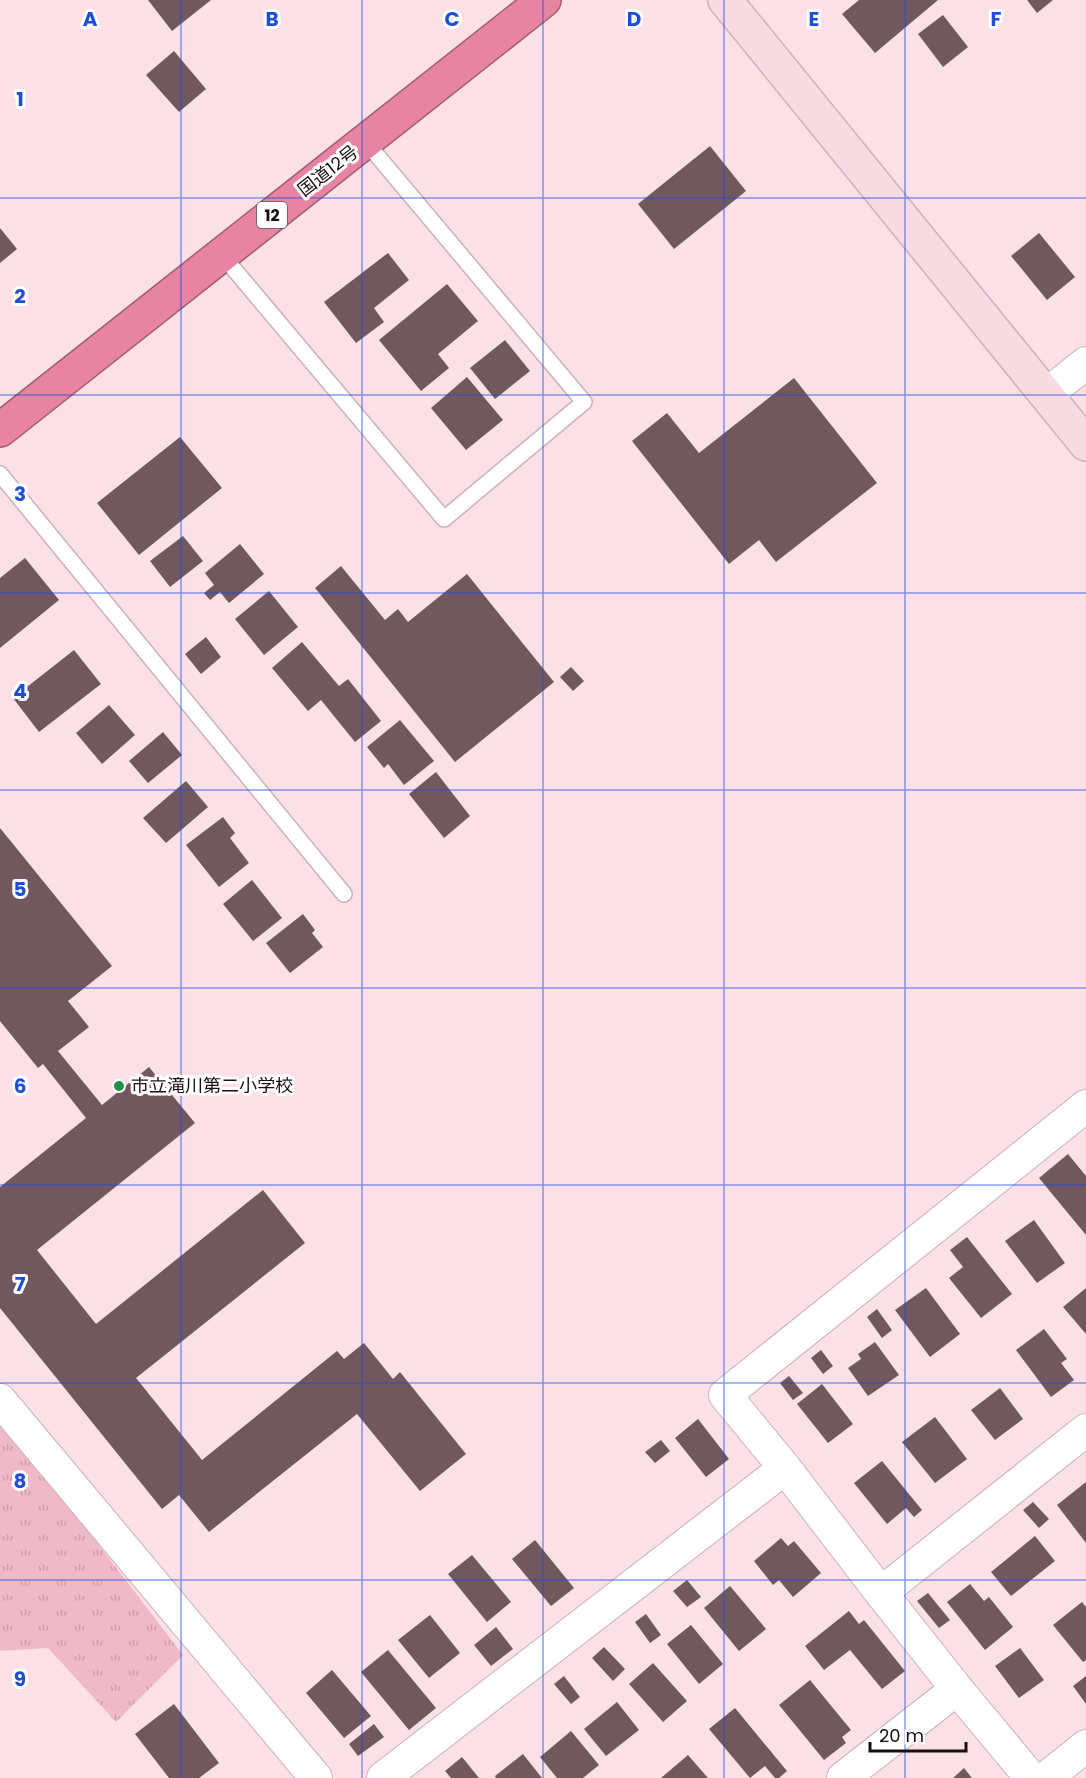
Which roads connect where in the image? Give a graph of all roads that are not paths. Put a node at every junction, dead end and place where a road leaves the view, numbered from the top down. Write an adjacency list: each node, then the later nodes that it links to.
1 (544, 0): 3 (highway, 国道12号 / 12)
2 (725, 0): 6 (street)
3 (365, 141): 4 (highway, 国道12号 / 12); 4 (lane)
4 (222, 255): 7 (highway, 国道12号 / 12)
5 (1086, 363): 6 (street)
6 (1047, 394): 8 (street)
7 (0, 430)
8 (1086, 444)
9 (0, 474): 10 (lane)
10 (344, 894)
11 (1086, 1106): 14 (street)
12 (0, 1400): 18 (street)
13 (1086, 1430): 15 (street)
14 (786, 1468): 15 (street); 19 (street)
15 (881, 1593): 16 (street)
16 (957, 1689): 20 (street); 21 (street)
17 (1086, 1746): 22 (street)
18 (316, 1778)
19 (383, 1778)
20 (843, 1778)
21 (1031, 1778)
22 (1046, 1778)

